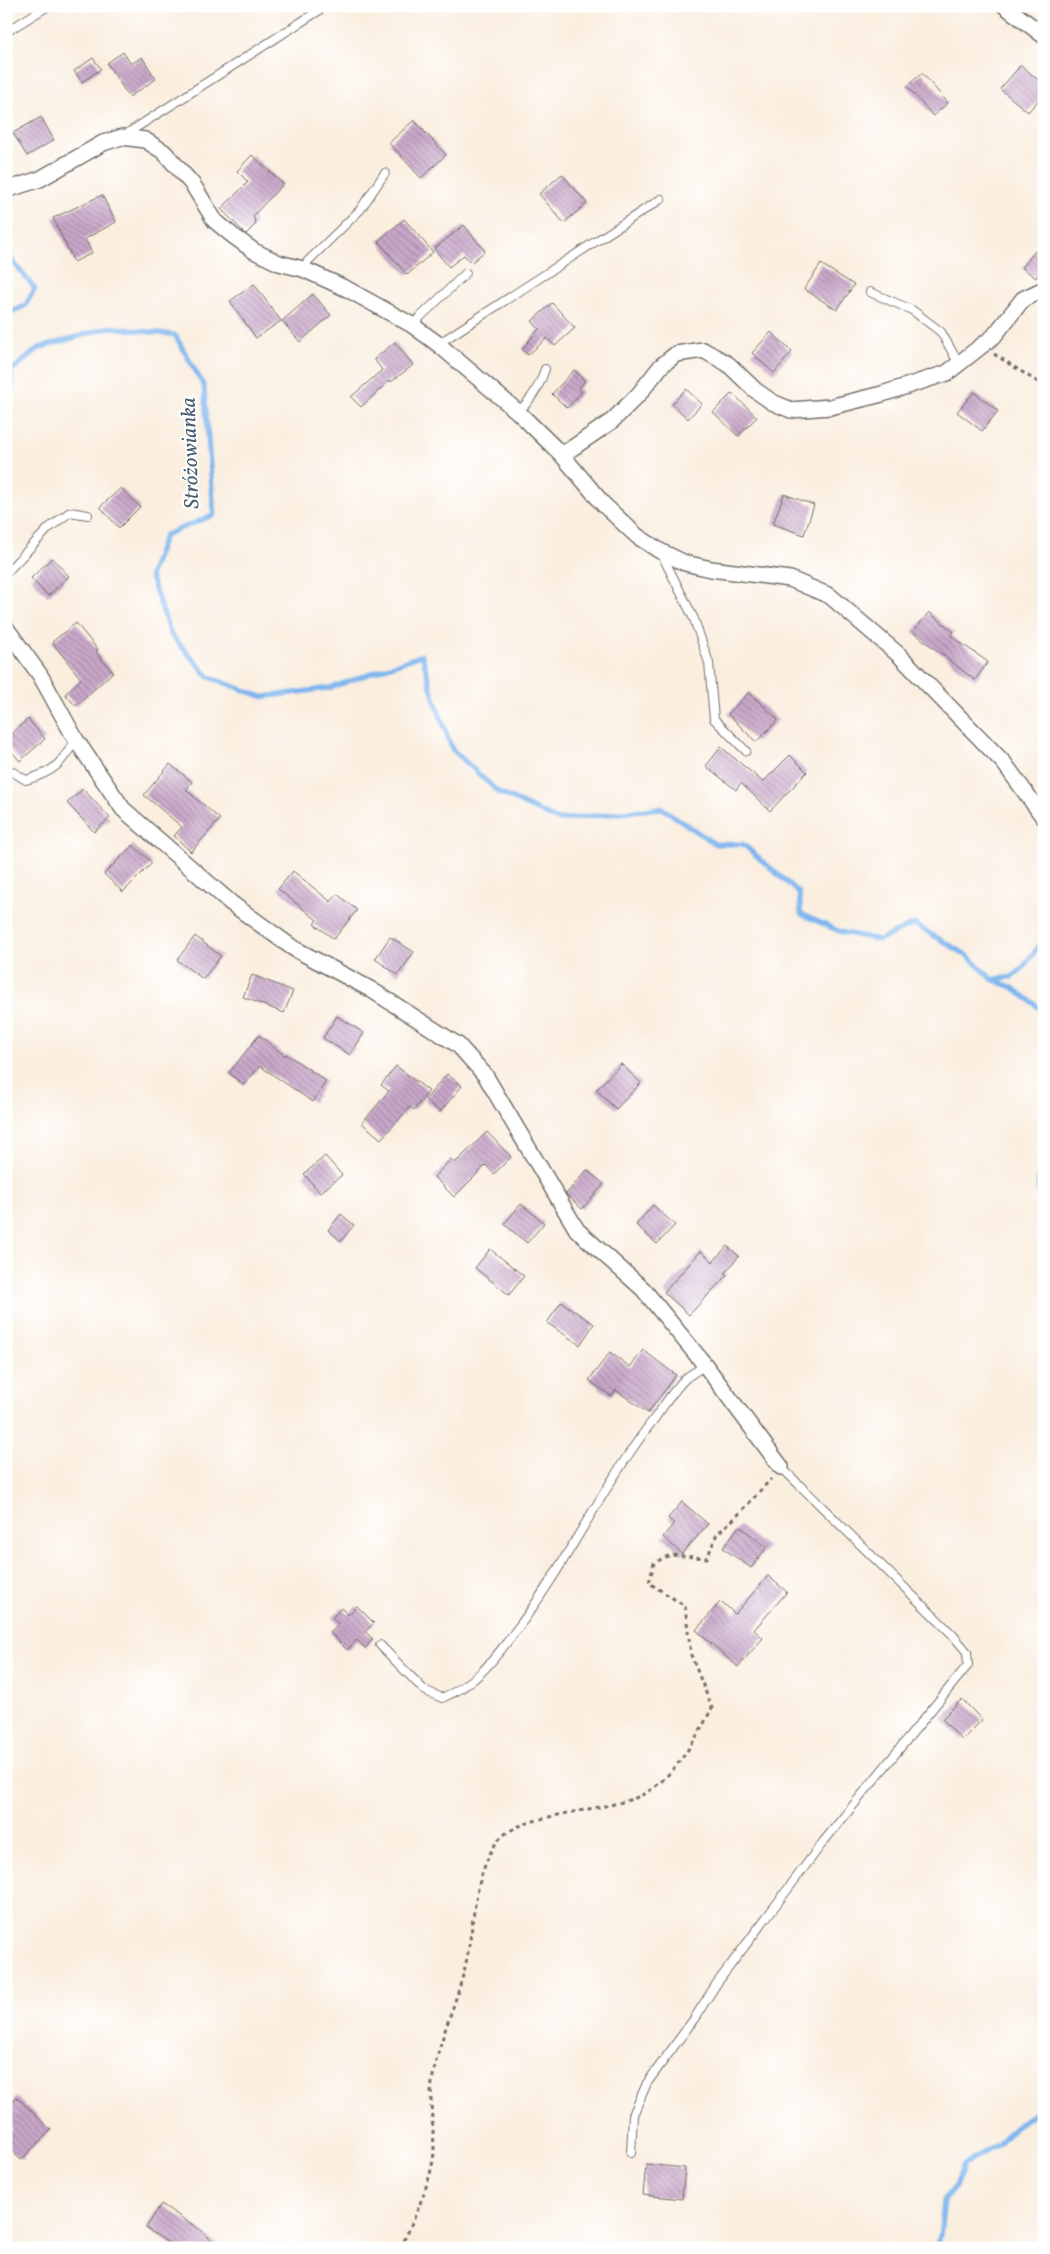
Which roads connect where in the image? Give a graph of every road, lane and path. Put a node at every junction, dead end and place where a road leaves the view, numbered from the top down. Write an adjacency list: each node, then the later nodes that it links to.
1 (48, 6): 4 (lane)
2 (326, 6): 6 (lane)
3 (1005, 6): 5 (street)
4 (6, 32)
5 (1044, 36)
6 (122, 137): 8 (street); 10 (street)
7 (384, 172): 10 (lane)
8 (6, 190)
9 (661, 199): 15 (lane)
10 (303, 269): 14 (street)
11 (466, 273): 14 (lane)
12 (1044, 289): 16 (street)
13 (870, 292): 17 (lane)
14 (412, 325): 15 (street)
15 (438, 344): 20 (street)
16 (981, 346): 17 (street); 19 (path)
17 (959, 364): 21 (street)
18 (545, 369): 20 (lane)
19 (1044, 386)
20 (518, 412): 21 (street)
21 (562, 455): 23 (street)
22 (88, 515): 24 (lane)
23 (660, 551): 27 (lane); 29 (street)
24 (6, 573)
25 (6, 628): 26 (street)
26 (76, 740): 28 (lane); 30 (street)
27 (746, 750)
28 (6, 768)
29 (1044, 818)
30 (705, 1366): 31 (street); 32 (lane)
31 (782, 1467): 33 (lane); 34 (path)
32 (380, 1645)
33 (631, 2153)
34 (401, 2248)

